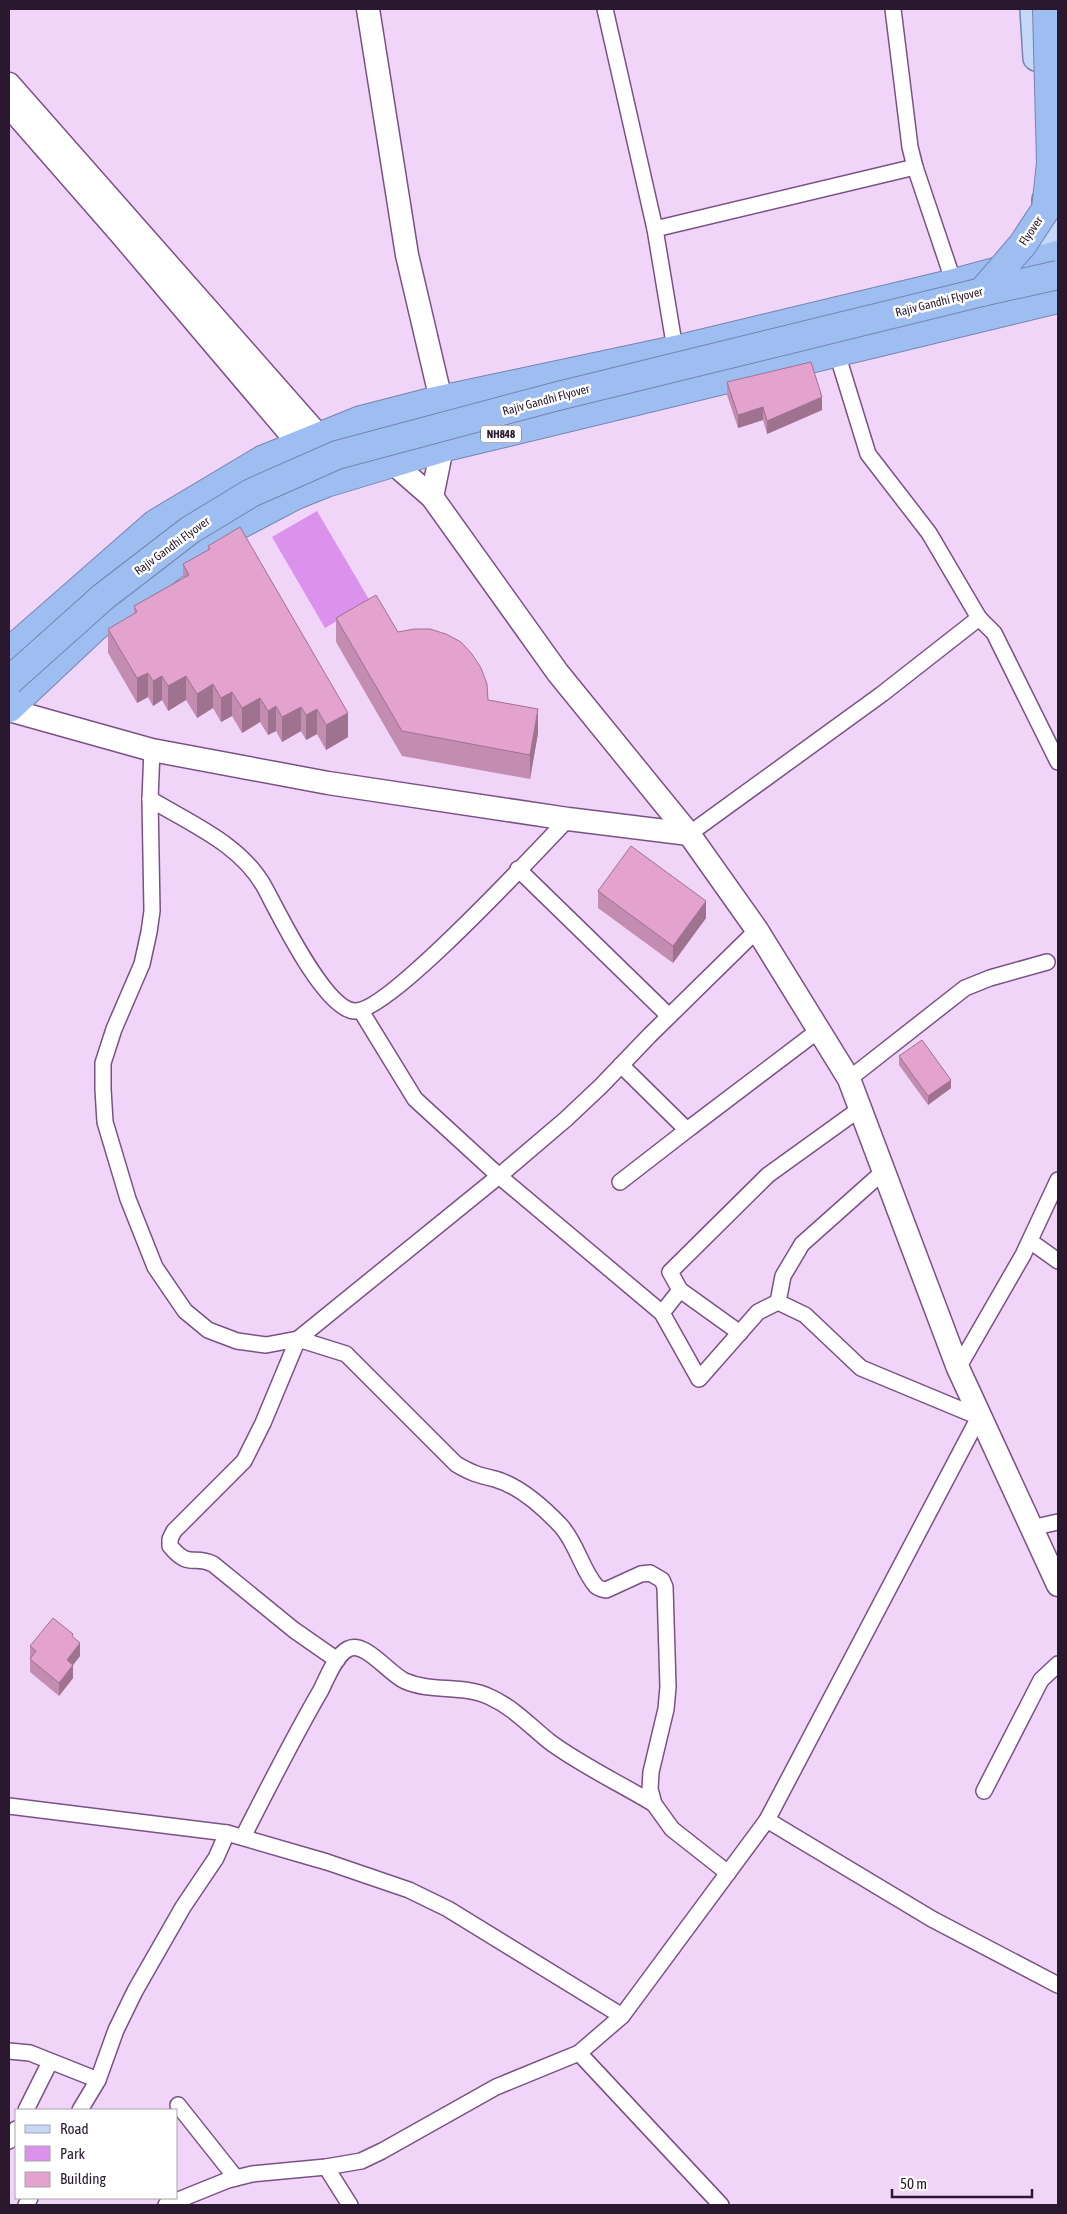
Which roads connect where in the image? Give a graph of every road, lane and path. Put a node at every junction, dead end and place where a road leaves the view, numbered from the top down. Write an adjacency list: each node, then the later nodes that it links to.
1 (368, 9): 18 (street)
2 (605, 9): 10 (street)
3 (893, 9): 9 (street)
4 (1033, 9): 11 (main road)
5 (1047, 9): 13 (highway, Flyover, bridge)
6 (9, 84): 8 (street)
7 (9, 106): 8 (street)
8 (62, 156): 20 (street)
9 (915, 167): 10 (street); 12 (street)
10 (655, 229): 15 (street)
11 (1055, 277): 12 (highway); 13 (highway, Rajiv Gandhi Flyover, bridge); 16 (highway, NH848)
12 (954, 283): 14 (highway)
13 (982, 292): 27 (highway, Rajiv Gandhi Flyover, bridge)
14 (830, 313): 15 (highway); 16 (street)
15 (675, 350): 17 (street); 18 (highway)
16 (836, 352): 17 (highway, NH848); 25 (street)
17 (683, 389): 21 (highway, NH848)
18 (441, 400): 19 (highway); 21 (street)
19 (385, 414): 20 (highway); 22 (street)
20 (309, 440): 23 (street); 26 (highway)
21 (442, 448): 22 (highway, NH848); 24 (street)
22 (393, 462): 23 (highway, NH848); 24 (street)
23 (329, 482): 28 (highway, NH848)
24 (432, 497): 33 (street)
25 (979, 618): 30 (street); 33 (street)
26 (9, 652)
27 (9, 680)
28 (9, 709): 29 (street)
29 (152, 750): 31 (street); 32 (street)
30 (1058, 762)
31 (150, 799): 37 (street); 54 (street)
32 (568, 819): 33 (street); 34 (street)
33 (689, 834): 35 (street)
34 (518, 869): 37 (street); 38 (street)
35 (757, 930): 38 (street); 39 (street)
36 (1047, 962): 41 (street)
37 (361, 1011): 45 (street)
38 (669, 1016): 40 (street)
39 (819, 1030): 41 (street); 43 (street)
40 (621, 1065): 43 (street); 45 (street)
41 (850, 1079): 42 (street)
42 (860, 1108): 44 (street); 50 (street)
43 (691, 1127): 47 (street)
44 (884, 1171): 51 (street); 55 (street)
45 (499, 1176): 52 (street); 54 (street)
46 (1058, 1180): 48 (street)
47 (620, 1182)
48 (1030, 1241): 49 (street); 55 (street)
49 (1058, 1261)
50 (680, 1290): 52 (street); 53 (street)
51 (778, 1302): 53 (street); 56 (street)
52 (662, 1313): 53 (street)
53 (740, 1333)
54 (298, 1339): 60 (street); 63 (street)
55 (958, 1368): 56 (street)
56 (979, 1417): 58 (street); 65 (street)
57 (1058, 1522): 58 (street)
58 (1032, 1528): 59 (street)
59 (1058, 1585)
60 (337, 1660): 63 (street); 67 (street)
61 (1058, 1664): 62 (street)
62 (984, 1791)
63 (654, 1804): 68 (street)
64 (9, 1806): 66 (street)
65 (767, 1820): 68 (street); 69 (street)
66 (227, 1833): 67 (street); 74 (street)
67 (243, 1838): 70 (street)
68 (728, 1873): 70 (street)
69 (1058, 1985)
70 (622, 2016): 72 (street)
71 (9, 2051): 73 (street)
72 (579, 2053): 78 (street); 82 (street)
73 (50, 2062): 74 (street); 76 (street)
74 (98, 2080): 77 (street)
75 (178, 2105): 79 (street)
76 (26, 2109)
77 (81, 2109)
78 (326, 2167): 79 (street); 81 (street)
79 (236, 2178): 80 (street)
80 (166, 2205)
81 (350, 2205)
82 (722, 2205)

